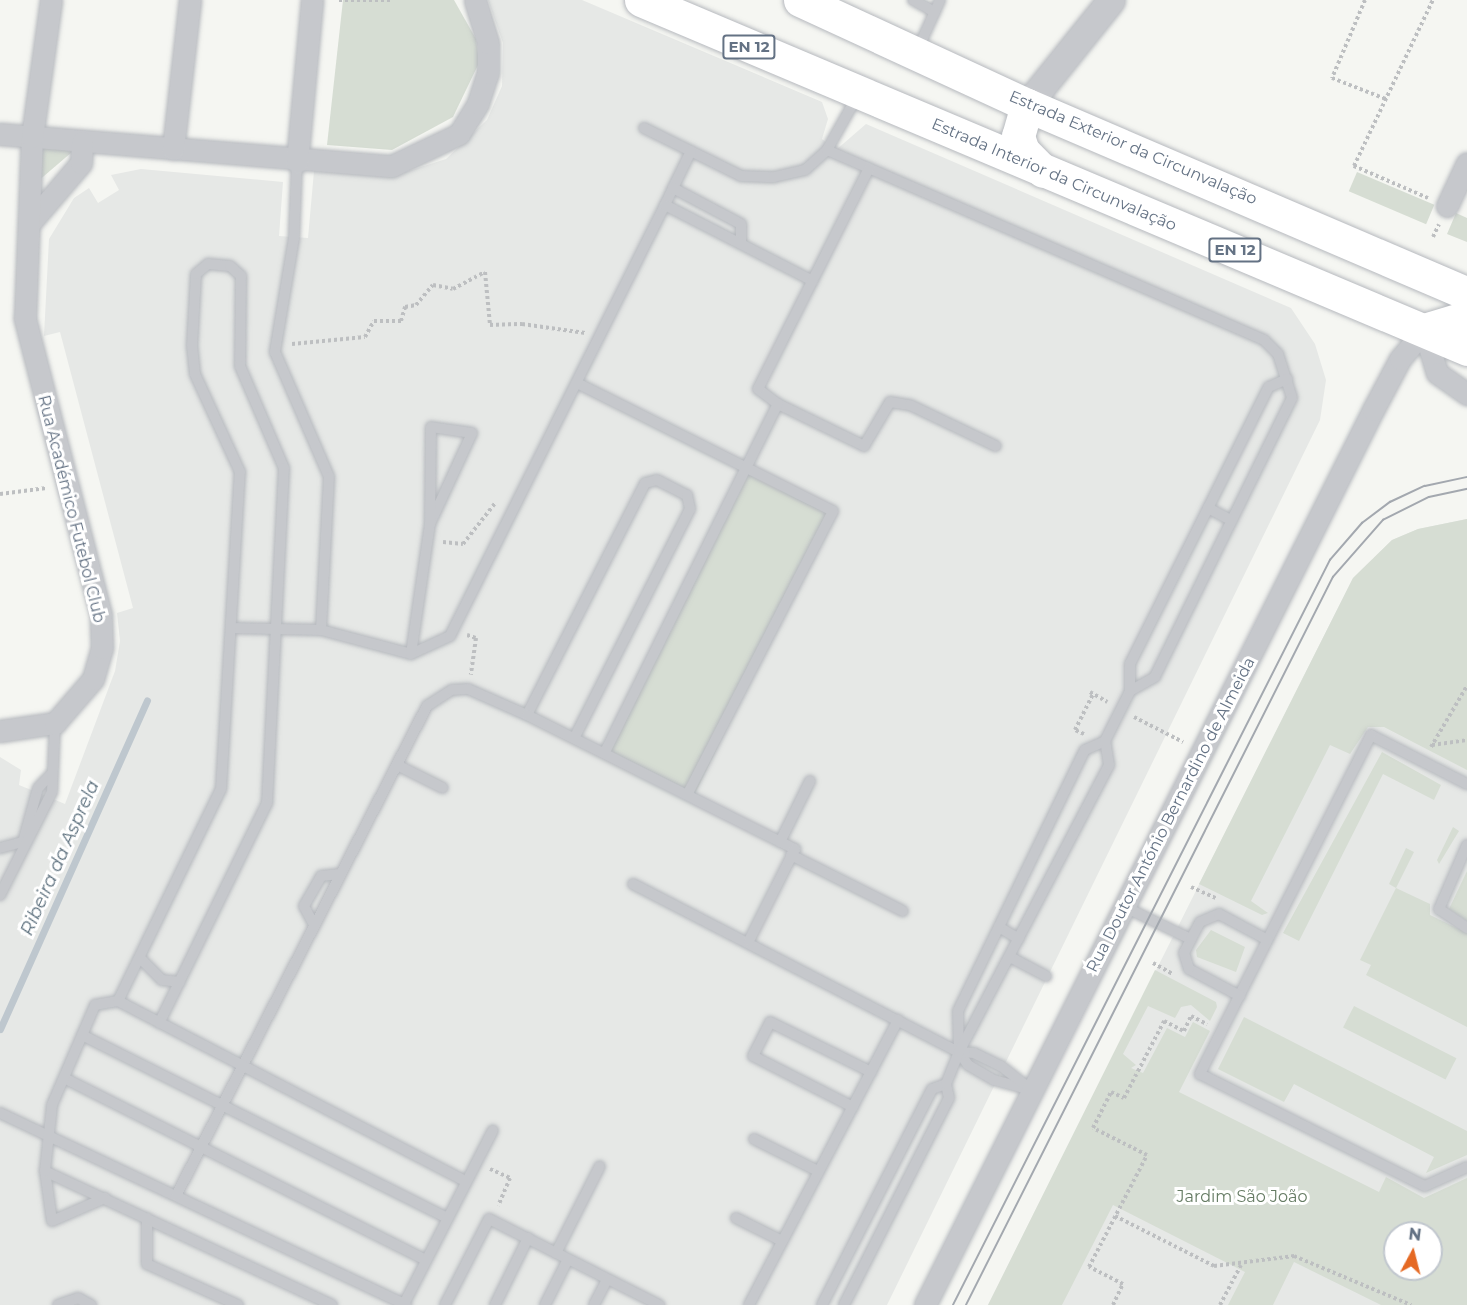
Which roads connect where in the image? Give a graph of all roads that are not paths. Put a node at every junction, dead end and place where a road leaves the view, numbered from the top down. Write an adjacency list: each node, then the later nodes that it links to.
1 (51, 0): 16 (street, Rua Académico Futebol Club)
2 (190, 0): 20 (street)
3 (312, 0): 23 (street)
4 (475, 0): 23 (street)
5 (641, 0): 12 (main road, Estrada Interior da Circunvalação / EN 12)
6 (800, 0): 11 (main road, Estrada Exterior da Circunvalação)
7 (913, 0): 10 (lane)
8 (940, 0): 10 (lane)
9 (1111, 0): 13 (street)
10 (935, 12): 11 (lane)
11 (917, 51): 13 (main road, Estrada Exterior da Circunvalação)
12 (858, 94): 18 (main road, Estrada Interior da Circunvalação / EN 12); 21 (lane)
13 (1019, 101): 18 (main road); 27 (main road); 34 (main road, Estrada Exterior da Circunvalação)
14 (644, 128): 22 (lane)
15 (0, 134): 16 (street)
16 (32, 136): 17 (street); 31 (street, Rua Académico Futebol Club)
17 (82, 142): 19 (street); 26 (street)
18 (975, 142): 27 (main road, Estrada Interior da Circunvalação / EN 12)
19 (133, 146): 20 (street); 26 (street)
20 (173, 149): 23 (street)
21 (827, 150): 22 (lane); 25 (lane)
22 (691, 151): 28 (lane)
23 (297, 162): 49 (lane)
24 (1467, 162): 30 (street)
25 (868, 168): 33 (lane); 38 (lane)
26 (74, 172): 31 (street)
27 (1045, 172): 36 (main road, Estrada Interior da Circunvalação / EN 12)
28 (673, 188): 29 (lane); 32 (lane)
29 (665, 205): 32 (lane); 39 (lane)
30 (1447, 206)
31 (29, 225): 53 (street, Rua Académico Futebol Club)
32 (741, 244): 33 (lane)
33 (813, 281): 41 (lane)
34 (1467, 294)
35 (1467, 317): 36 (main road)
36 (1424, 330): 37 (main road, Estrada Interior da Circunvalação / EN 12); 40 (street); 71 (street, Rua Doutor António Bernardino de Almeida)
37 (1467, 349)
38 (1287, 379): 44 (lane); 45 (lane)
39 (577, 383): 43 (lane); 50 (lane)
40 (1467, 394)
41 (778, 404): 42 (lane); 43 (lane)
42 (996, 446)
43 (746, 468): 57 (lane); 62 (lane)
44 (1208, 508): 45 (lane); 51 (lane)
45 (1232, 521): 51 (lane)
46 (430, 524): 46 (lane); 50 (lane)
47 (231, 628): 48 (lane); 48 (lane); 81 (lane)
48 (276, 630): 49 (lane); 83 (lane)
49 (321, 630): 50 (lane)
50 (411, 654)
51 (1130, 691): 56 (lane)
52 (527, 715): 55 (lane); 55 (lane); 58 (lane)
53 (55, 723): 54 (street); 63 (lane)
54 (0, 731)
55 (575, 737): 57 (lane)
56 (1105, 741): 74 (lane); 76 (lane)
57 (605, 752): 62 (lane)
58 (397, 765): 61 (lane); 68 (lane)
59 (810, 781): 64 (lane)
60 (1467, 784): 78 (lane)
61 (443, 788)
62 (687, 795): 64 (lane)
63 (23, 842): 66 (lane); 70 (lane)
64 (780, 842): 67 (lane)
65 (1467, 845): 75 (lane)
66 (0, 848)
67 (791, 855): 72 (lane); 79 (lane)
68 (340, 874): 73 (lane); 73 (lane)
69 (633, 884): 79 (lane)
70 (0, 895)
71 (1125, 907): 77 (lane); 94 (street, Rua Doutor António Bernardino de Almeida)
72 (903, 911)
73 (314, 923): 90 (lane)
74 (999, 927): 76 (lane); 89 (lane)
75 (1467, 928)
76 (1019, 939): 80 (lane)
77 (1191, 939): 78 (lane); 84 (lane)
78 (1268, 940): 84 (lane)
79 (749, 941): 86 (lane)
80 (1010, 957): 82 (lane); 89 (lane)
81 (140, 958): 83 (lane); 85 (lane)
82 (1046, 976)
83 (180, 982): 87 (lane)
84 (1240, 996): 103 (lane)
85 (118, 1001): 87 (lane); 88 (lane)
86 (898, 1020): 89 (lane); 91 (lane)
87 (159, 1023): 90 (lane)
88 (82, 1035): 92 (lane); 95 (lane)
89 (959, 1053): 93 (lane); 94 (lane)
90 (242, 1065): 95 (lane); 106 (lane)
91 (871, 1072): 96 (lane); 96 (lane)
92 (64, 1078): 99 (lane); 101 (lane)
93 (946, 1084): 130 (lane); 131 (lane)
94 (1032, 1090): 132 (street, Rua Doutor António Bernardino de Almeida)
95 (222, 1105): 101 (lane); 110 (lane)
96 (853, 1107): 105 (lane)
97 (0, 1113): 99 (lane)
98 (493, 1130): 106 (lane)
99 (46, 1135): 104 (lane); 107 (lane)
100 (754, 1139): 105 (lane)
101 (201, 1147): 107 (lane); 116 (lane)
102 (600, 1166): 114 (lane)
103 (1467, 1167)
104 (45, 1171): 108 (lane); 108 (lane)
105 (818, 1171): 113 (lane)
106 (465, 1181): 110 (lane)
107 (176, 1196): 123 (lane)
108 (105, 1198): 109 (lane)
109 (147, 1218): 121 (lane); 122 (lane)
110 (447, 1218): 116 (lane)
111 (736, 1218): 113 (lane)
112 (528, 1238): 114 (lane); 124 (lane); 125 (lane)
113 (782, 1241): 129 (lane)
114 (556, 1252): 115 (lane)
115 (568, 1259): 117 (lane); 126 (lane)
116 (426, 1260): 123 (lane)
117 (608, 1279): 118 (lane); 127 (lane)
118 (647, 1302): 128 (lane)
119 (58, 1305): 120 (lane)
120 (91, 1305)
121 (238, 1305)
122 (332, 1305)
123 (405, 1305)
124 (445, 1305)
125 (495, 1305)
126 (545, 1305)
127 (594, 1305)
128 (659, 1305)
129 (749, 1305)
130 (822, 1305)
131 (844, 1305)
132 (925, 1305)

